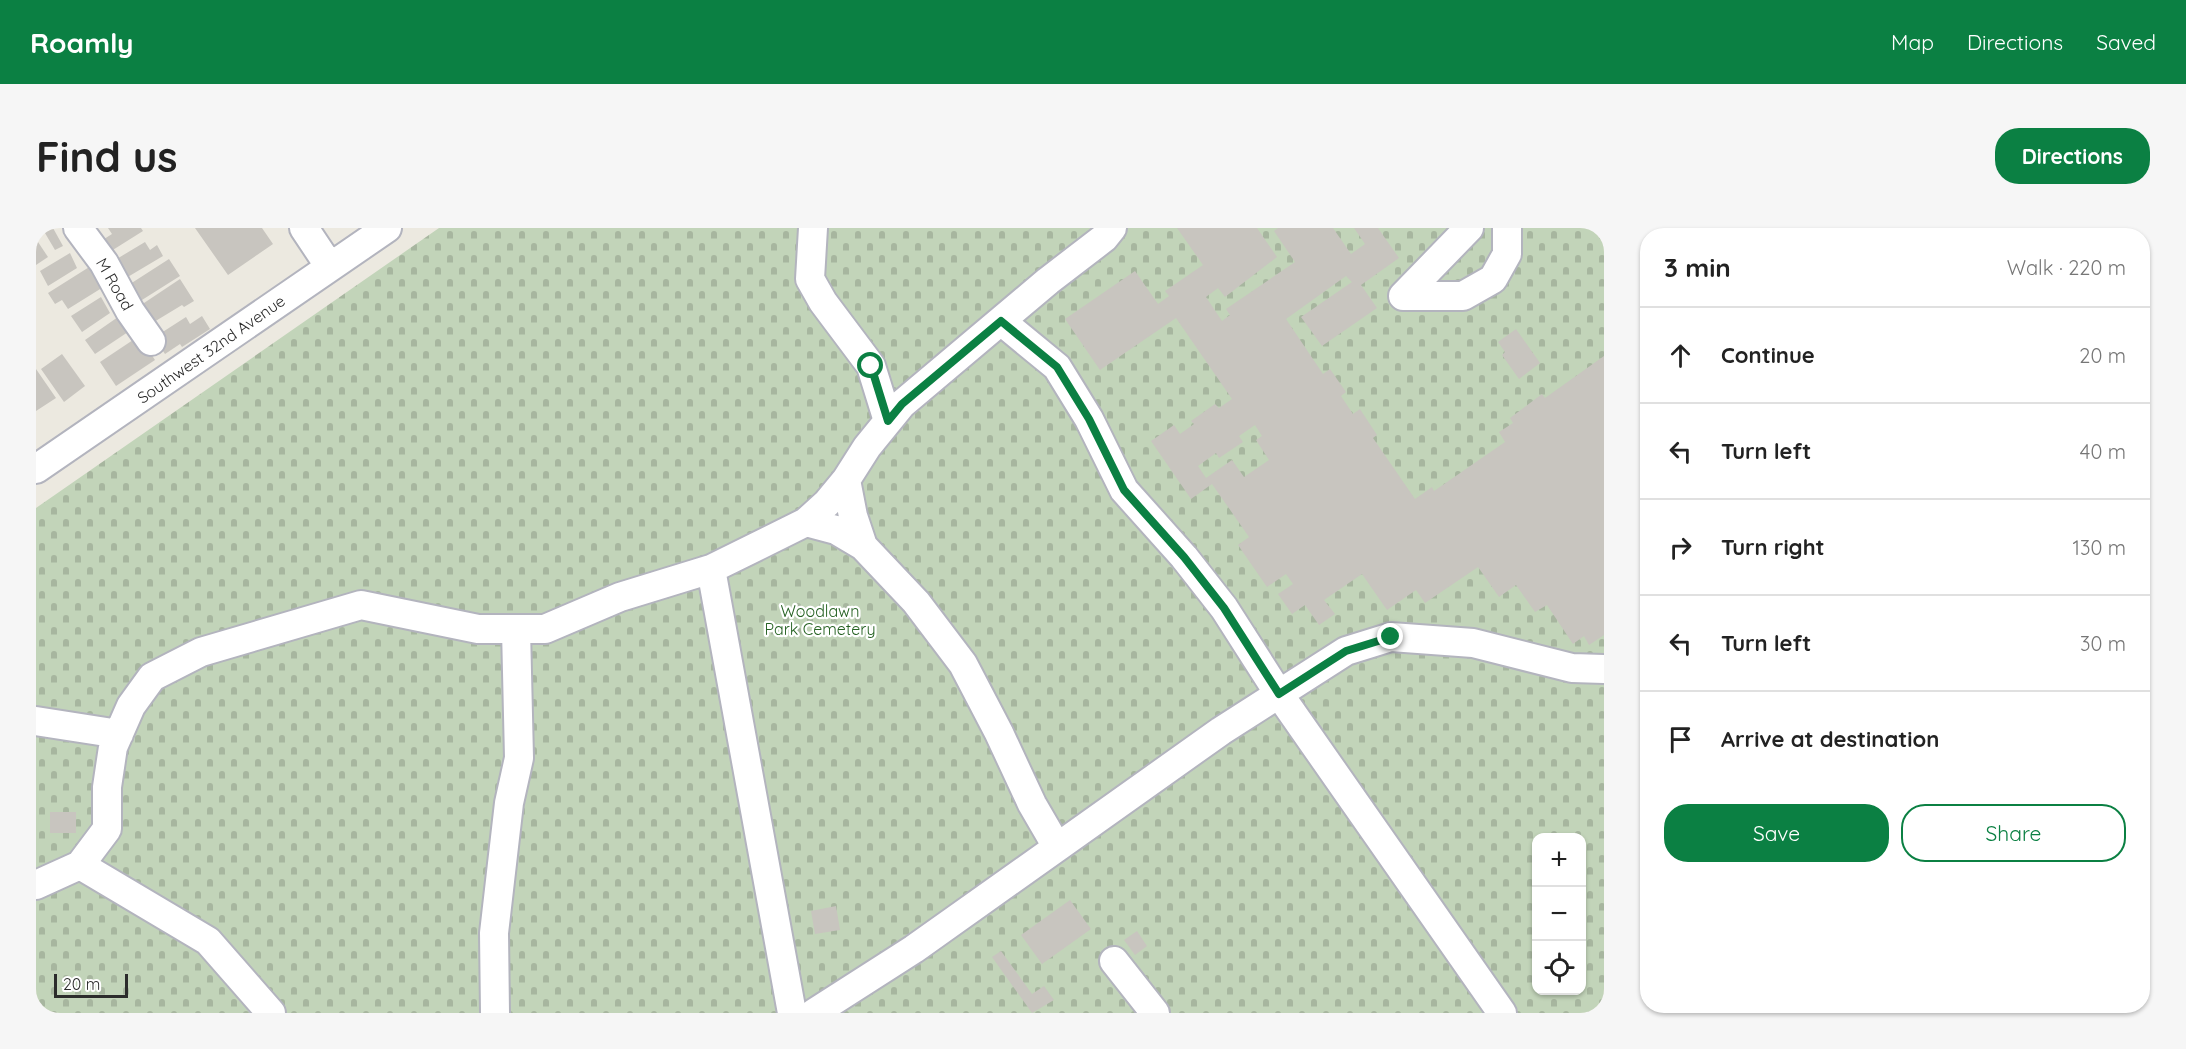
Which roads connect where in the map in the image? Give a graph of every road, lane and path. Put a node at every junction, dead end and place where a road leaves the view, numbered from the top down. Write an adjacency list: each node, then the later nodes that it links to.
1 (78, 228): 10 (street, M Road)
2 (304, 228): 8 (street)
3 (387, 228): 8 (street, Southwest 32nd Avenue)
4 (813, 228): 11 (street)
5 (1112, 228): 9 (street)
6 (1469, 228): 7 (street)
7 (1507, 228)
8 (330, 267): 12 (street, Southwest 32nd Avenue)
9 (1001, 321): 11 (street); 19 (street)
10 (151, 341)
11 (888, 421): 13 (street)
12 (36, 469)
13 (846, 480): 14 (street); 15 (street)
14 (806, 522): 15 (street); 16 (street)
15 (863, 546): 22 (street)
16 (711, 569): 17 (street); 28 (street)
17 (516, 629): 21 (street); 27 (street)
18 (1604, 669): 19 (street)
19 (1279, 694): 22 (street); 31 (street)
20 (36, 721): 21 (street)
21 (118, 734): 23 (street)
22 (1058, 847): 29 (street)
23 (80, 865): 24 (street); 26 (street)
24 (36, 885)
25 (1114, 961): 30 (street)
26 (271, 1013)
27 (495, 1013)
28 (792, 1013)
29 (814, 1013)
30 (1155, 1013)
31 (1502, 1013)

